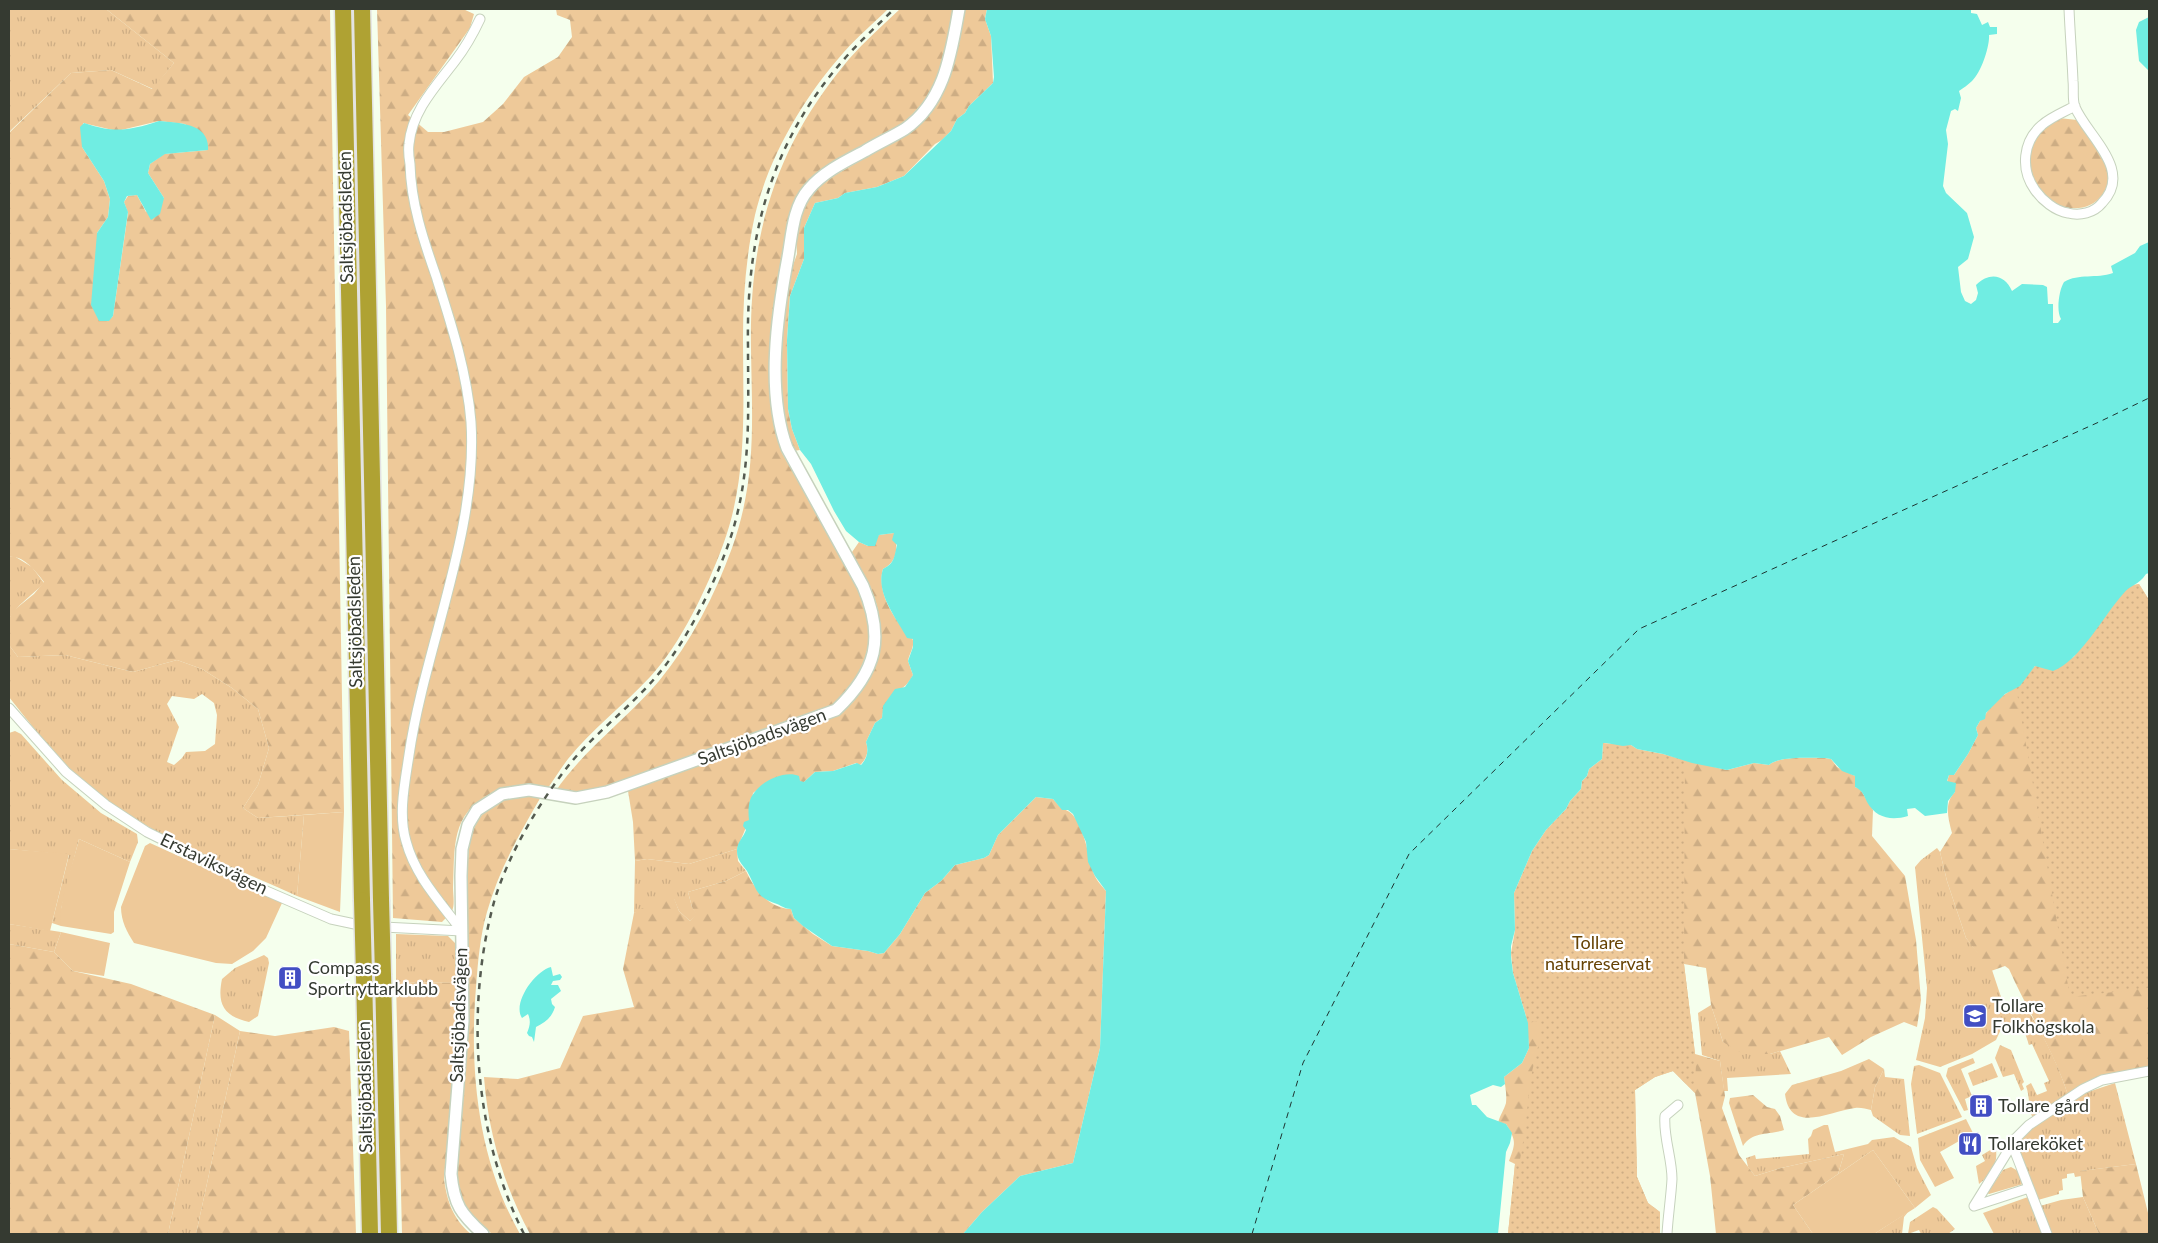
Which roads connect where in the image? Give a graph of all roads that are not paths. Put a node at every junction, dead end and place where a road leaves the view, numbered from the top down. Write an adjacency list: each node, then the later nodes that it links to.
1 (343, 9): 13 (highway, Saltsjöbadsleden, bridge)
2 (362, 9): 14 (highway, Saltsjöbadsleden, bridge)
3 (959, 9): 8 (street, Saltsjöbadsvägen)
4 (2068, 9): 6 (street)
5 (480, 20): 8 (street)
6 (2075, 106): 6 (street)
7 (9, 708): 8 (street, Erstaviksvägen)
8 (462, 932): 15 (street, Saltsjöbadsvägen)
9 (2149, 1071): 11 (street)
10 (1678, 1105): 16 (street)
11 (2012, 1144): 12 (street); 12 (street)
12 (2029, 1188): 17 (street)
13 (370, 1234)
14 (388, 1234)
15 (483, 1234)
16 (1667, 1234)
17 (2047, 1234)

